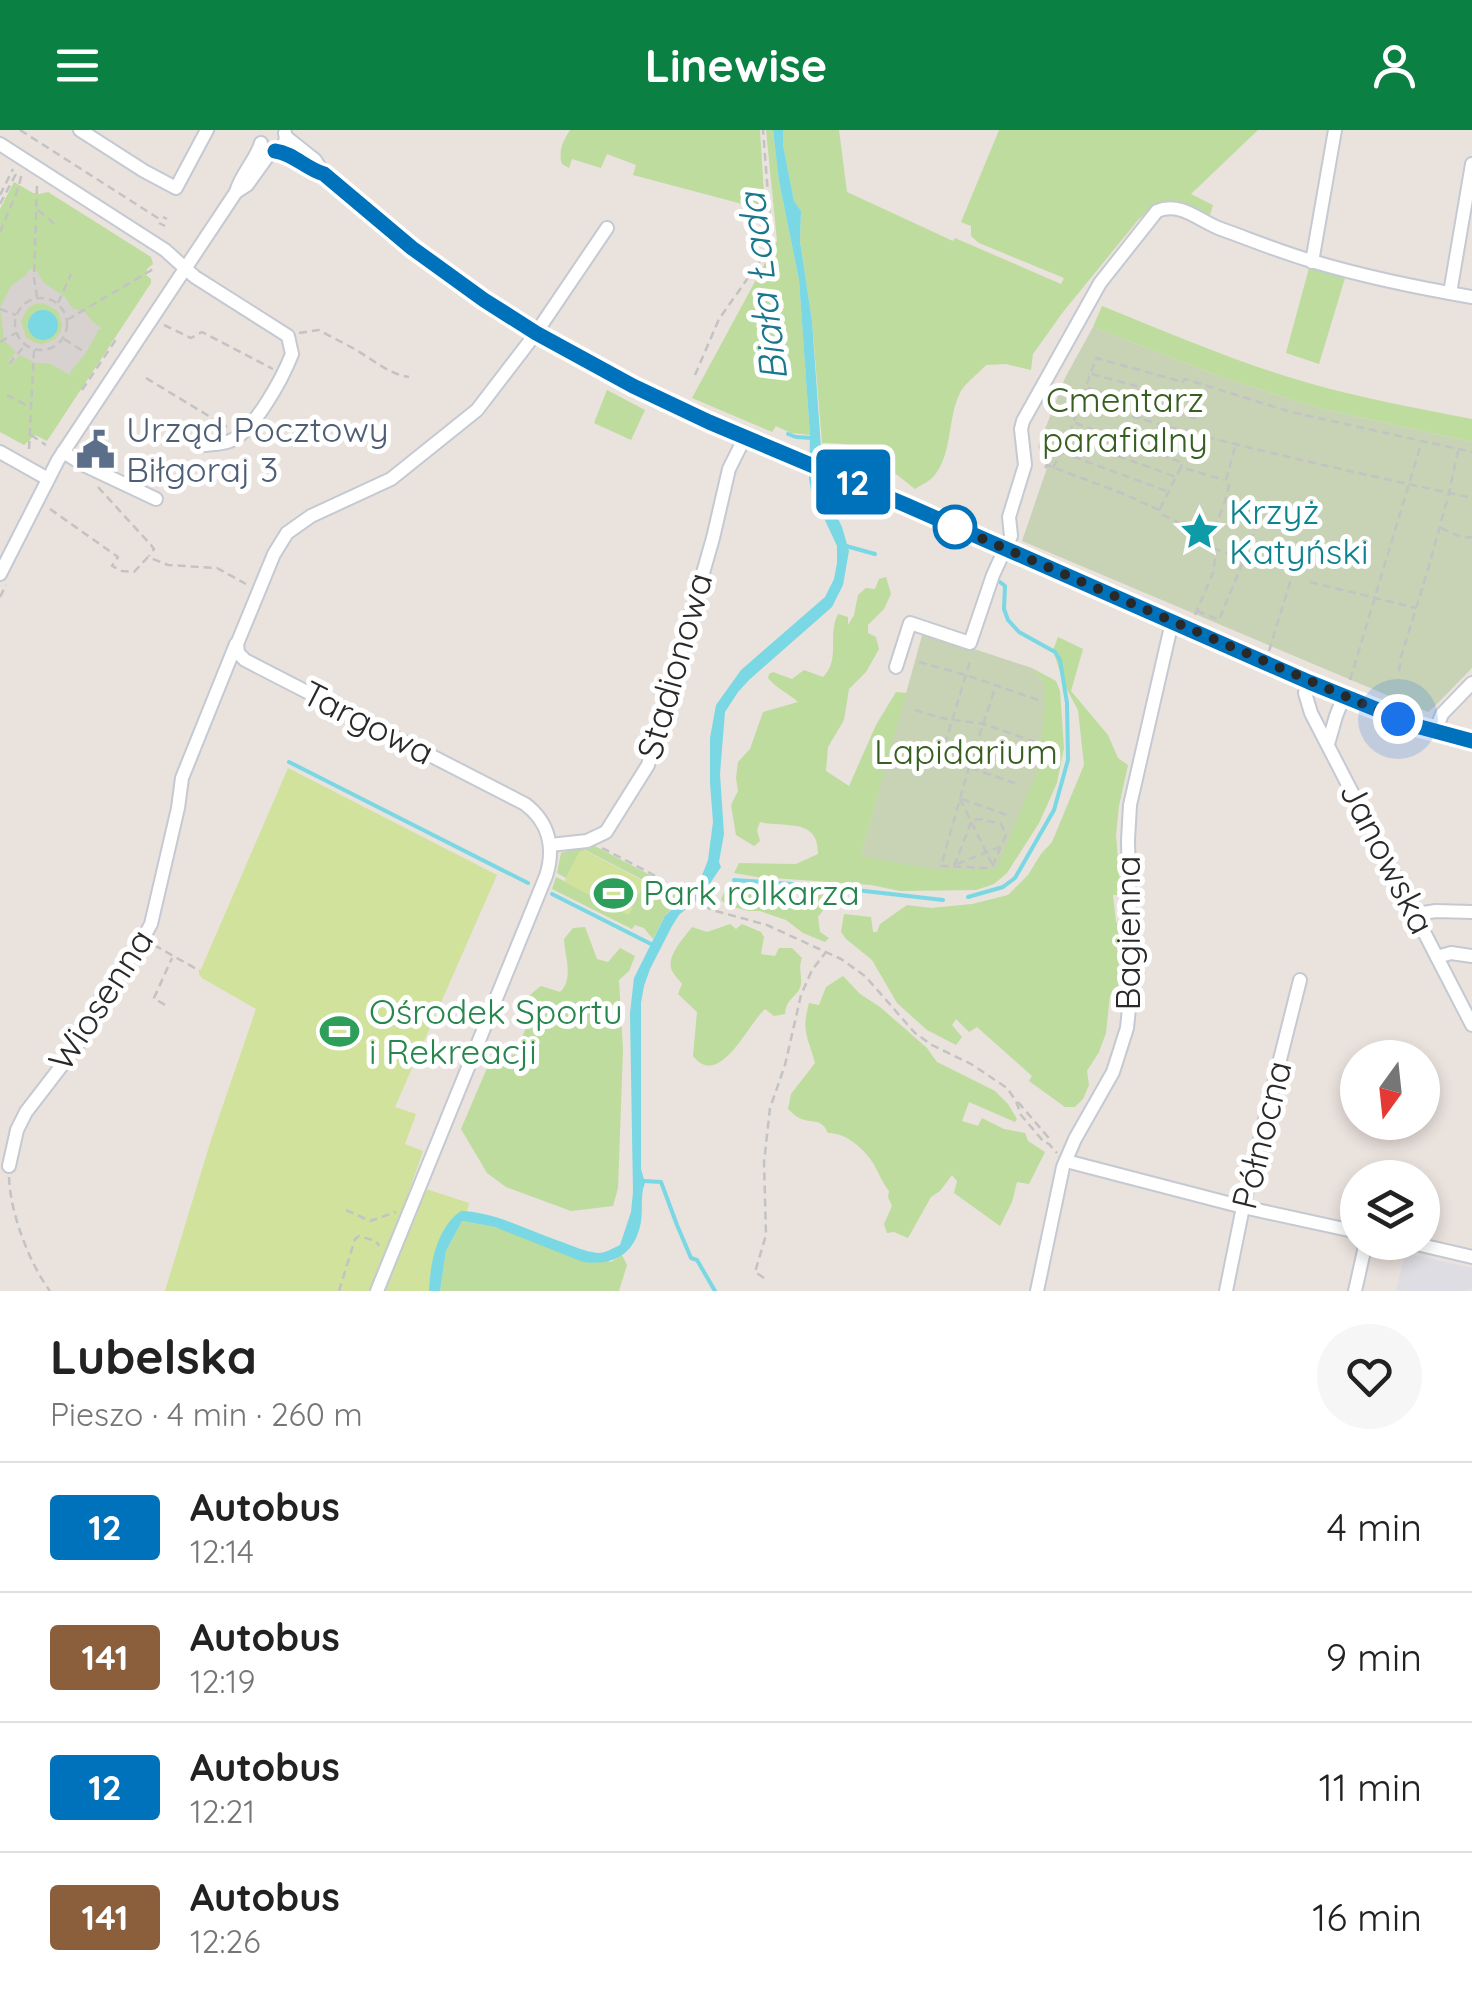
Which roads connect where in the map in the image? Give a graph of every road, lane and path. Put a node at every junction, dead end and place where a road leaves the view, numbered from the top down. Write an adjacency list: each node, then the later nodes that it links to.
1 (20, 130): 17 (path)
2 (80, 130): 3 (street)
3 (207, 130)
4 (764, 130): 44 (path)
5 (1335, 130): 20 (street)
6 (285, 132): 7 (street); 11 (street)
7 (264, 140): 11 (street); 21 (street)
8 (0, 144): 21 (street)
9 (1472, 164): 24 (street)
10 (18, 170): 13 (path); 14 (path); 19 (path)
11 (324, 174): 33 (street)
12 (37, 183): 15 (path)
13 (0, 195)
14 (0, 204)
15 (36, 209): 16 (path); 25 (path)
16 (57, 226)
17 (165, 226)
18 (607, 228): 33 (street)
19 (0, 232)
20 (1312, 262): 24 (street); 88 (street)
21 (185, 266): 34 (street); 66 (street)
22 (155, 268): 30 (path)
23 (71, 274): 27 (path)
24 (1450, 294): 26 (street)
25 (38, 298): 27 (path); 29 (path)
26 (1472, 298)
27 (58, 304): 30 (path)
28 (0, 309): 29 (path)
29 (17, 315): 32 (path)
30 (67, 320): 35 (path)
31 (163, 324): 43 (path)
32 (18, 333): 37 (path); 38 (path)
33 (536, 333): 57 (street); 99 (street)
34 (288, 336): 43 (street); 46 (path)
35 (63, 338): 39 (path); 40 (path)
36 (117, 338): 48 (path)
37 (0, 342)
38 (26, 344): 39 (path); 41 (path)
39 (34, 348): 52 (path)
40 (86, 353)
41 (8, 364)
42 (1091, 373): 47 (path); 51 (path); 59 (path)
43 (282, 374): 62 (street)
44 (694, 375)
45 (146, 378): 55 (path)
46 (409, 378)
47 (1086, 388): 50 (path); 53 (path)
48 (82, 390)
49 (8, 394): 52 (path)
50 (1082, 402): 54 (path); 61 (path)
51 (1205, 405)
52 (30, 407): 56 (path)
53 (1198, 419)
54 (1074, 423): 58 (path); 69 (path)
55 (232, 427)
56 (29, 434): 60 (path); 63 (path)
57 (745, 437): 88 (street); 124 (street, Stadionowa)
58 (1068, 438): 67 (path); 72 (path)
59 (1422, 442): 64 (path); 75 (path)
60 (46, 445)
61 (1235, 445): 74 (path); 75 (path)
62 (206, 446)
63 (29, 449)
64 (1458, 450): 68 (path); 78 (path)
65 (0, 452): 73 (street)
66 (64, 452): 73 (street); 80 (street)
67 (1060, 452): 71 (path); 77 (path)
68 (1472, 452)
69 (1181, 467): 72 (path); 74 (path)
70 (1045, 468): 71 (path)
71 (1053, 468): 83 (path)
72 (1176, 477): 77 (path)
73 (48, 479): 91 (street)
74 (1226, 480): 81 (path)
75 (1409, 484): 78 (path); 95 (path)
76 (99, 488): 89 (path)
77 (1169, 492): 83 (path)
78 (1449, 493): 79 (path); 84 (path)
79 (1472, 498)
80 (156, 499)
81 (1225, 501): 86 (path); 90 (path)
82 (49, 508): 89 (path)
83 (1159, 510): 86 (path)
84 (1440, 528): 85 (path); 96 (path)
85 (1472, 536)
86 (1208, 537): 87 (path)
87 (1212, 548): 90 (path); 90 (path)
88 (1006, 549): 97 (street); 98 (street)
89 (148, 557): 94 (path)
90 (1243, 560)
91 (0, 574)
92 (1292, 576): 100 (path)
93 (1310, 582): 95 (path)
94 (248, 585)
95 (1375, 598): 96 (path); 105 (path)
96 (1416, 608): 103 (path)
97 (1172, 622): 106 (street); 141 (street, Bagienna)
98 (970, 643): 102 (street); 104 (path)
99 (236, 644): 124 (street, Targowa); 132 (street, Wiosenna)
100 (1271, 647)
101 (919, 662): 104 (path)
102 (896, 667)
103 (1399, 671)
104 (966, 674): 108 (path); 112 (path)
105 (1350, 680)
106 (1309, 682): 109 (street); 117 (street, Janowska)
107 (1472, 683): 114 (street)
108 (996, 686): 110 (path); 113 (path)
109 (1344, 696): 114 (street); 117 (street, Janowska)
110 (1041, 701)
111 (915, 710): 112 (path)
112 (953, 719): 113 (path); 118 (path)
113 (984, 724): 116 (path); 119 (path)
114 (1435, 732): 115 (street)
115 (1472, 741)
116 (1038, 743)
117 (1328, 744): 131 (street, Janowska)
118 (941, 757)
119 (969, 767): 120 (path); 121 (path)
120 (1020, 785)
121 (960, 799): 122 (path); 123 (path); 128 (path)
122 (972, 820): 123 (path); 127 (path); 128 (path)
123 (1001, 824): 125 (path)
124 (550, 845): 154 (street)
125 (1002, 846): 127 (path); 129 (path)
126 (600, 847): 133 (path)
127 (987, 852): 128 (path); 129 (path)
128 (954, 866): 129 (path)
129 (993, 866)
130 (1472, 912): 131 (street)
131 (1416, 914): 136 (street, Janowska)
132 (144, 938): 134 (path); 142 (street, Wiosenna)
133 (827, 951): 141 (path); 151 (path)
134 (173, 956): 137 (path); 139 (path)
135 (1472, 956): 136 (street)
136 (1438, 957): 140 (street, Janowska)
137 (200, 971)
138 (1300, 980): 143 (street, Północna)
139 (165, 1005)
140 (1472, 1025)
141 (1066, 1161): 143 (street); 155 (street, Bagienna)
142 (9, 1166): 152 (path)
143 (1243, 1207): 146 (street); 156 (street, Północna)
144 (346, 1210): 145 (path)
145 (396, 1212)
146 (1340, 1228)
147 (382, 1250): 153 (path)
148 (1440, 1250): 149 (street)
149 (1472, 1257)
150 (1362, 1260): 157 (street)
151 (764, 1278)
152 (50, 1291)
153 (339, 1291)
154 (377, 1291)
155 (1038, 1291)
156 (1226, 1291)
157 (1355, 1291)

